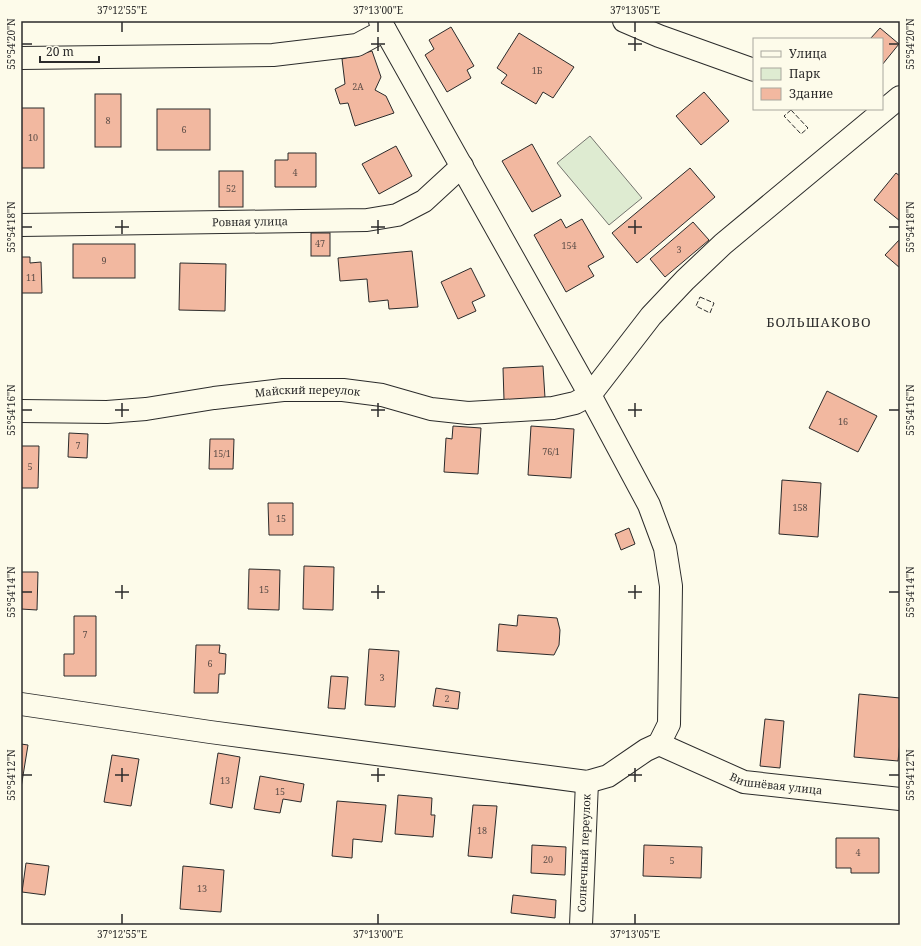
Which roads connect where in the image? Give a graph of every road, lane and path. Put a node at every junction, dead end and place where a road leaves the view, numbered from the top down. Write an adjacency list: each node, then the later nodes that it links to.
1 (624, 21): 4 (street)
2 (382, 26): 3 (street); 8 (street)
3 (21, 58)
4 (753, 70)
5 (900, 97): 6 (street)
6 (883, 105)
7 (869, 112): 10 (street)
8 (462, 166): 9 (street, Ровная улица); 10 (street)
9 (21, 225)
10 (590, 395): 11 (street, Майский переулок); 13 (street)
11 (21, 410)
12 (21, 704): 14 (street)
13 (659, 744): 14 (street); 15 (street, Вишнёвая улица)
14 (587, 782): 16 (street, Солнечный переулок)
15 (900, 799)
16 (581, 925)

